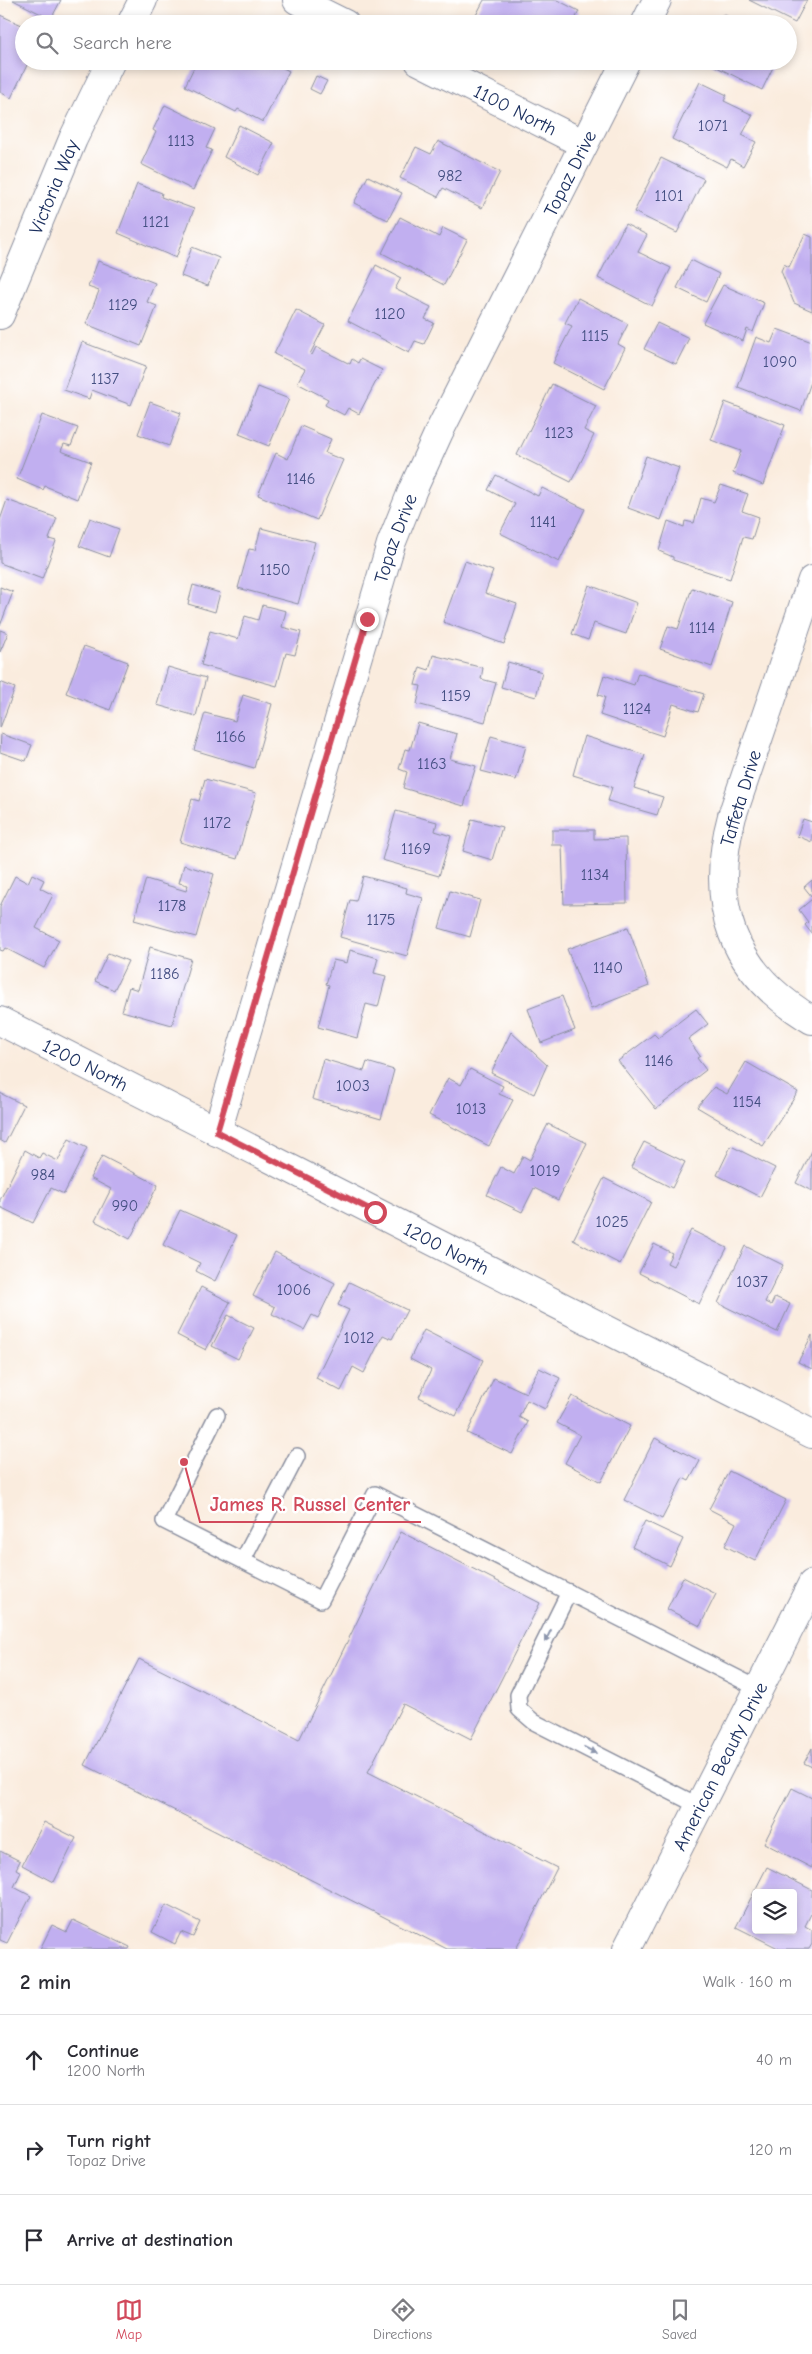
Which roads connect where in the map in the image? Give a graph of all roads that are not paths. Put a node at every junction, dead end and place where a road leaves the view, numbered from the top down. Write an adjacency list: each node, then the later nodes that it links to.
1 (143, 0): 4 (street)
2 (298, 0): 5 (street)
3 (657, 0): 6 (street)
4 (135, 15)
5 (327, 15)
6 (650, 15)
7 (107, 70): 11 (street, Victoria Way)
8 (437, 70): 10 (street, 1100 North)
9 (621, 70): 10 (street, Topaz Drive)
10 (584, 144): 15 (street, Topaz Drive)
11 (0, 315)
12 (812, 580): 13 (street, Taffeta Drive)
13 (812, 1020)
14 (0, 1022): 15 (street, 1200 North)
15 (217, 1132): 17 (street, 1200 North)
16 (217, 1415): 19 (lane)
17 (812, 1434)
18 (297, 1456): 19 (lane)
19 (243, 1560): 21 (lane)
20 (812, 1584): 22 (street, American Beauty Drive)
21 (569, 1592): 22 (lane); 23 (lane, one-way to 23)
22 (759, 1689): 23 (street, American Beauty Drive)
23 (699, 1806): 24 (street, American Beauty Drive)
24 (627, 1949)

